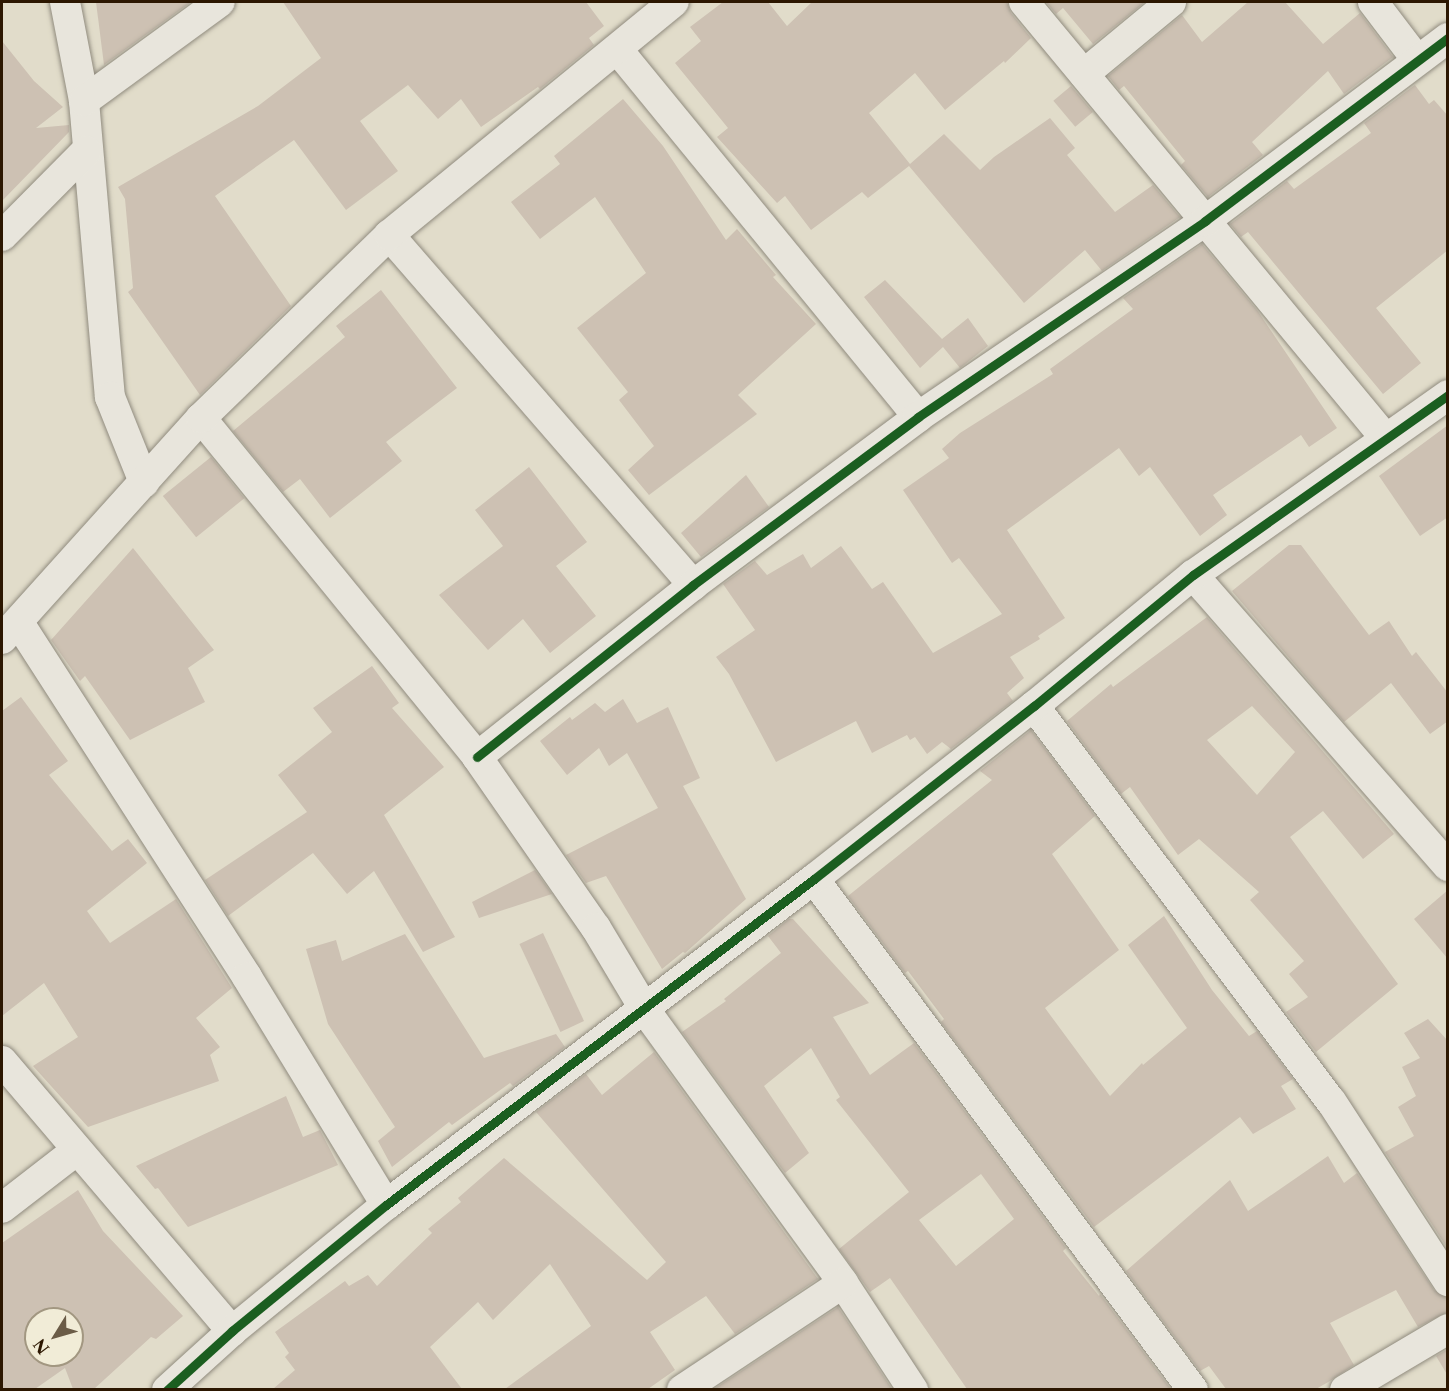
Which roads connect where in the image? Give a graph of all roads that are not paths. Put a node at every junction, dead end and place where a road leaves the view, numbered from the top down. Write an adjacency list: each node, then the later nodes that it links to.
1 (65, 2): 11 (street)
2 (220, 2): 11 (street)
3 (674, 2): 8 (street)
4 (1024, 2): 10 (street)
5 (1171, 2): 10 (street)
6 (1373, 2): 9 (street)
7 (1448, 38): 9 (street)
8 (618, 50): 14 (street); 17 (street)
9 (1417, 60): 13 (street)
10 (1084, 74): 13 (street)
11 (84, 102): 12 (street)
12 (87, 151): 15 (street); 20 (street)
13 (1206, 221): 17 (street); 19 (street)
14 (389, 235): 18 (street); 22 (street)
15 (2, 236)
16 (1448, 395): 19 (street)
17 (918, 417): 22 (street)
18 (201, 418): 20 (street); 25 (street)
19 (1386, 439): 21 (street)
20 (144, 482): 23 (street)
21 (1193, 575): 24 (street); 26 (street)
22 (693, 585): 25 (street)
23 (10, 631): 31 (street)
24 (1034, 706): 27 (street); 33 (street)
25 (477, 757): 28 (street)
26 (1448, 866)
27 (814, 879): 28 (street); 40 (street)
28 (645, 1010): 31 (street); 34 (street)
29 (2, 1061): 30 (street)
30 (77, 1150): 32 (street); 36 (street)
31 (386, 1205): 36 (street)
32 (2, 1208)
33 (1448, 1281)
34 (843, 1283): 38 (street); 39 (street)
35 (1448, 1329): 41 (street)
36 (232, 1331): 37 (street)
37 (167, 1389)
38 (682, 1389)
39 (913, 1389)
40 (1193, 1389)
41 (1345, 1389)

